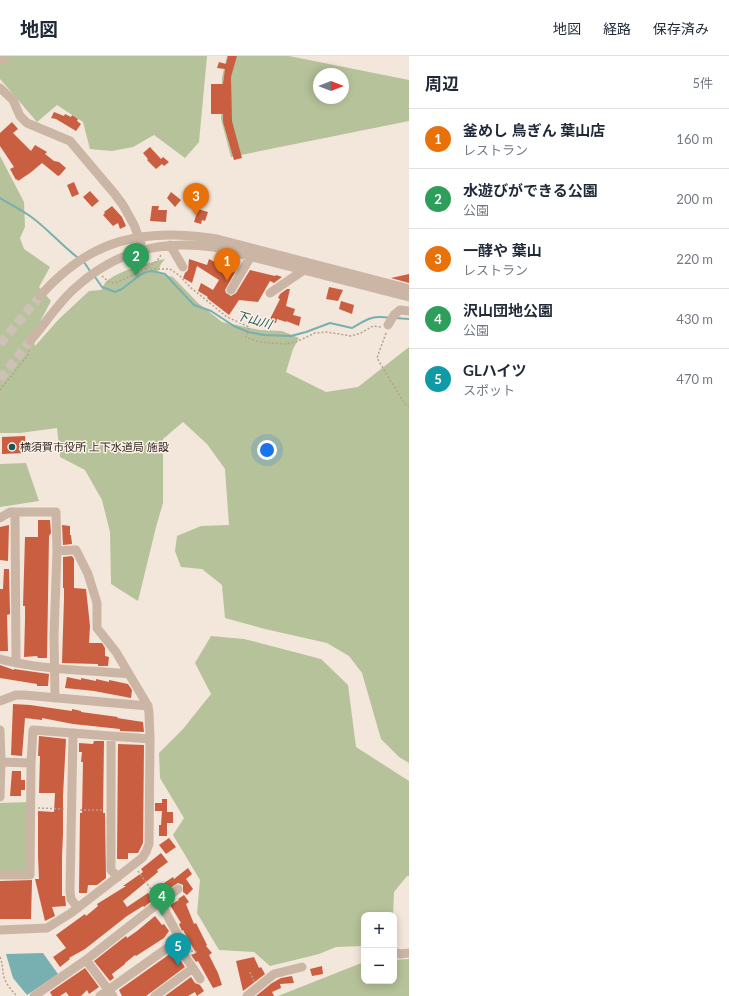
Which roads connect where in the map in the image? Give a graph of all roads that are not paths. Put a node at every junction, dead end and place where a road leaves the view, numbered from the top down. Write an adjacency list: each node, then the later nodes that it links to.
1 (6, 56): 2 (street)
2 (0, 60)
3 (0, 88): 4 (street)
4 (139, 238): 6 (street); 10 (street); 13 (street)
5 (169, 245): 6 (street); 7 (street); 8 (street)
6 (143, 249): 17 (street)
7 (251, 256): 9 (street); 11 (street)
8 (183, 267)
9 (304, 270): 12 (street); 14 (street)
10 (409, 289)
11 (231, 290)
12 (270, 293)
13 (40, 296)
14 (409, 297)
15 (409, 311): 16 (street)
16 (388, 324)
17 (30, 341)
18 (15, 512): 19 (street); 20 (street); 22 (street)
19 (0, 518)
20 (57, 551): 23 (street); 24 (street)
21 (0, 659): 22 (street)
22 (16, 663): 23 (street)
23 (55, 668): 24 (street); 25 (street)
24 (129, 674): 27 (street)
25 (55, 698): 26 (street); 27 (street)
26 (0, 702)
27 (148, 706): 31 (street)
28 (0, 730): 32 (street)
29 (73, 733): 30 (street); 33 (street); 39 (street)
30 (111, 737): 31 (street); 36 (street)
31 (150, 739): 36 (street)
32 (1, 762): 33 (street); 34 (street)
33 (31, 763): 35 (street)
34 (0, 797)
35 (0, 875)
36 (118, 877): 39 (street)
37 (178, 889): 38 (street)
38 (160, 902): 41 (street); 44 (street)
39 (78, 908): 40 (street)
40 (0, 930)
41 (175, 942): 46 (street); 48 (street)
42 (397, 953): 43 (street)
43 (409, 953)
44 (86, 960): 48 (street); 49 (street)
45 (302, 967): 52 (street)
46 (193, 968): 47 (street); 51 (street)
47 (200, 979)
48 (111, 993): 50 (street)
49 (34, 996)
50 (100, 996)
51 (155, 996)
52 (248, 996)

